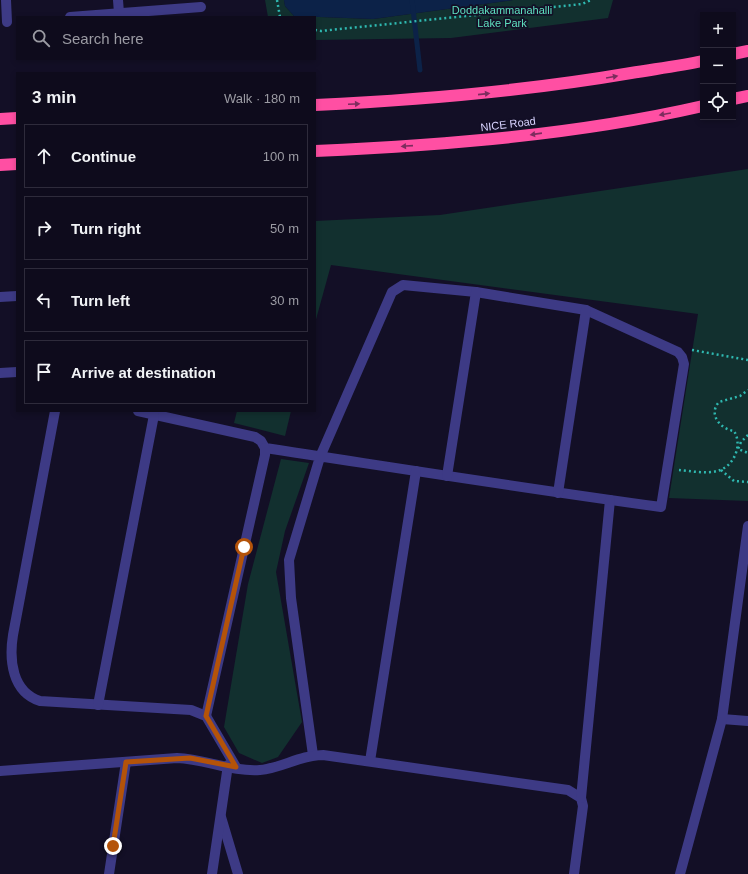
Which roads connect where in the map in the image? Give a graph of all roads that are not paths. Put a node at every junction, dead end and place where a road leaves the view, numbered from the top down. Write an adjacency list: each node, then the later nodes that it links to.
1 (6, 0): 7 (street)
2 (118, 0): 5 (street)
3 (188, 4): 4 (street); 5 (street)
4 (201, 7)
5 (119, 13): 6 (street)
6 (82, 16)
7 (8, 22)
8 (748, 51): 9 (highway)
9 (736, 53)
10 (700, 62): 13 (highway, one-way to 10)
11 (748, 96): 12 (highway)
12 (736, 98)
13 (316, 105)
14 (700, 107): 17 (highway, NICE Road, one-way to 17)
15 (16, 118): 16 (highway)
16 (0, 119)
17 (316, 152)
18 (16, 164): 19 (highway)
19 (0, 165)
20 (476, 292): 23 (street); 30 (street); 32 (street)
21 (16, 296): 22 (street)
22 (0, 297)
23 (586, 310): 33 (street); 34 (street)
24 (16, 372): 25 (street)
25 (0, 374)
26 (55, 412): 36 (street)
27 (142, 412): 28 (street)
28 (154, 415): 29 (street); 36 (street)
29 (265, 448): 30 (street); 37 (street)
30 (320, 457): 31 (street); 40 (street)
31 (416, 471): 32 (street); 41 (street)
32 (448, 476): 33 (street)
33 (558, 493): 34 (street)
34 (610, 500): 45 (street)
35 (748, 526): 38 (street)
36 (98, 705): 37 (street)
37 (206, 716): 43 (street)
38 (722, 719): 39 (street); 51 (street)
39 (748, 721)
40 (313, 755): 41 (street); 43 (street)
41 (370, 761): 45 (street)
42 (126, 762): 43 (street); 44 (street); 47 (street)
43 (232, 766): 46 (street)
44 (0, 771)
45 (581, 798): 50 (street)
46 (220, 816): 48 (street); 49 (street)
47 (109, 874)
48 (212, 874)
49 (238, 874)
50 (574, 874)
51 (680, 874)

